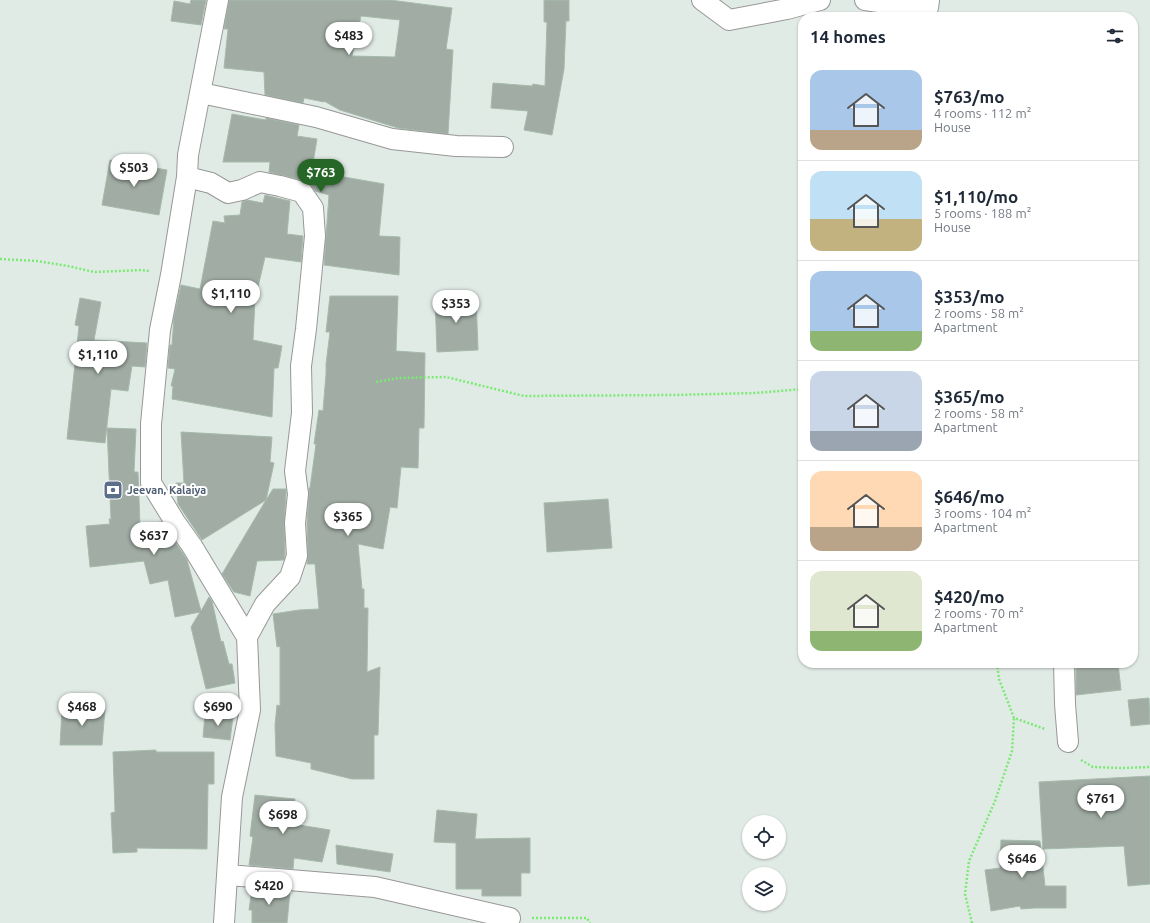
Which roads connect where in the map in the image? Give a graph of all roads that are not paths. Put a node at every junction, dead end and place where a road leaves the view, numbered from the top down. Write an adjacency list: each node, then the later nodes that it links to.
1 (218, 0): 6 (street)
2 (702, 0): 3 (street)
3 (820, 0)
4 (865, 0): 5 (street)
5 (929, 0)
6 (201, 93): 7 (street); 8 (street)
7 (503, 147)
8 (186, 177): 9 (street); 9 (street)
9 (247, 637): 12 (street)
10 (1064, 668): 11 (street)
11 (1068, 742)
12 (228, 875): 13 (street); 14 (street)
13 (510, 918)
14 (224, 923)

